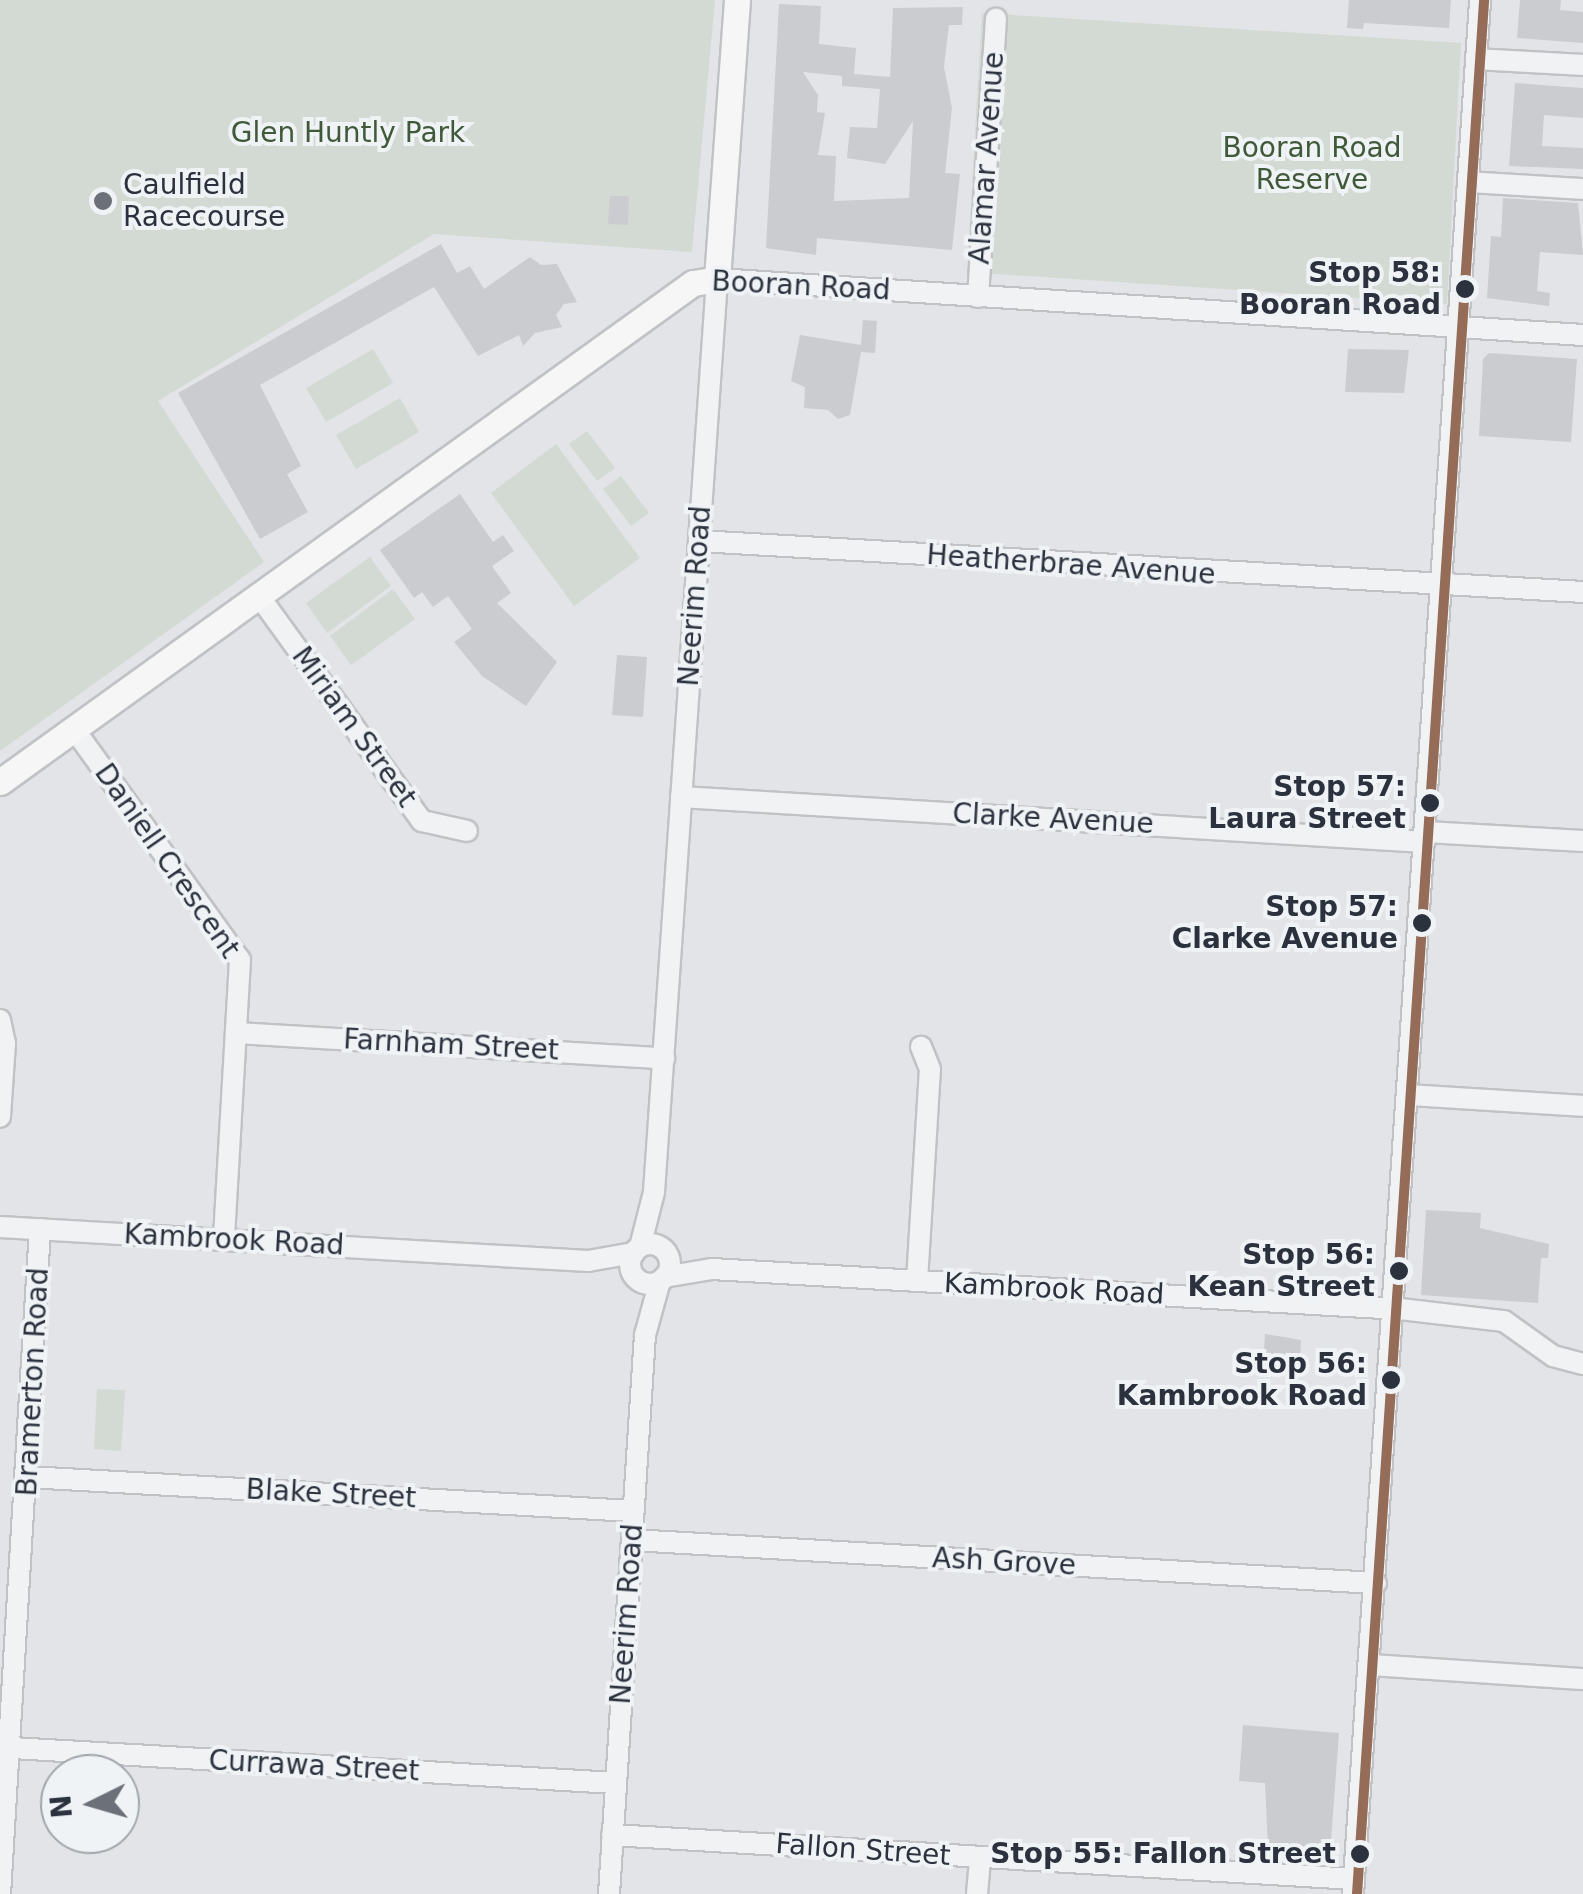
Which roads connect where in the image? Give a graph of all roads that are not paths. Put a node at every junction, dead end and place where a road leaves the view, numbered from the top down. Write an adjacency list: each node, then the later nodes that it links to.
1 (736, 0): 8 (main road, Neerim Road)
2 (1480, 0): 4 (street)
3 (996, 19): 9 (street, Alamar Avenue)
4 (1476, 59): 5 (street); 6 (street)
5 (1583, 65)
6 (1468, 182): 7 (street); 10 (street)
7 (1583, 189)
8 (717, 279): 9 (street, Booran Road); 12 (street, Neerim Road); 15 (main road, Booran Road)
9 (978, 297): 10 (street, Booran Road)
10 (1459, 326): 11 (street, Booran Road); 13 (street)
11 (1583, 335)
12 (699, 542): 13 (street, Heatherbrae Avenue); 18 (street, Neerim Road)
13 (1442, 586): 14 (street, Heatherbrae Avenue); 20 (street)
14 (1583, 592)
15 (259, 596): 16 (main road, Booran Road); 19 (street, Miriam Street)
16 (74, 729): 17 (main road, Booran Road); 23 (street, Daniell Crescent)
17 (0, 782)
18 (681, 797): 20 (street, Clarke Avenue); 25 (street, Neerim Road)
19 (467, 831)
20 (1426, 837): 21 (street, Clarke Avenue); 26 (street)
21 (1583, 841)
22 (0, 1020): 28 (street)
23 (238, 1033): 25 (street, Farnham Street); 32 (street, Daniell Crescent)
24 (921, 1047): 39 (street)
25 (664, 1058): 29 (street, Neerim Road)
26 (1409, 1094): 27 (street); 40 (street)
27 (1583, 1106)
28 (0, 1117)
29 (654, 1192): 33 (street, Neerim Road); 34 (street, Neerim Road)
30 (0, 1227): 31 (street, Kambrook Road)
31 (40, 1229): 32 (street, Kambrook Road); 43 (street, Bramerton Road)
32 (224, 1240): 35 (street, Kambrook Road)
33 (637, 1250): 34 (street, Kambrook Road); 35 (street, Kambrook Road); 37 (street, Neerim Road)
34 (664, 1251): 36 (street, Kambrook Road); 38 (street, Neerim Road)
35 (588, 1261): 37 (street, Kambrook Road)
36 (712, 1269): 38 (street, Kambrook Road); 39 (street, Kambrook Road)
37 (636, 1278): 38 (street, Kambrook Road); 41 (street, Neerim Road)
38 (662, 1279): 41 (street, Neerim Road)
39 (917, 1281): 40 (street, Kambrook Road)
40 (1396, 1309): 42 (street, Kambrook Road); 46 (street)
41 (645, 1335): 44 (street, Neerim Road)
42 (1583, 1364)
43 (28, 1478): 44 (street, Blake Street); 49 (street, Bramerton Road)
44 (633, 1511): 45 (street, Neerim Road)
45 (632, 1540): 46 (street, Ash Grove); 50 (street, Neerim Road)
46 (1376, 1583): 47 (street)
47 (1370, 1665): 48 (street); 53 (street)
48 (1583, 1680)
49 (12, 1748): 50 (street, Currawa Street); 54 (street, Bramerton Road)
50 (616, 1783): 51 (street, Neerim Road)
51 (612, 1834): 52 (street, Fallon Street); 55 (street, Neerim Road)
52 (980, 1858): 53 (street, Fallon Street); 56 (street)
53 (1354, 1887)
54 (0, 1894)
55 (608, 1894)
56 (977, 1894)

